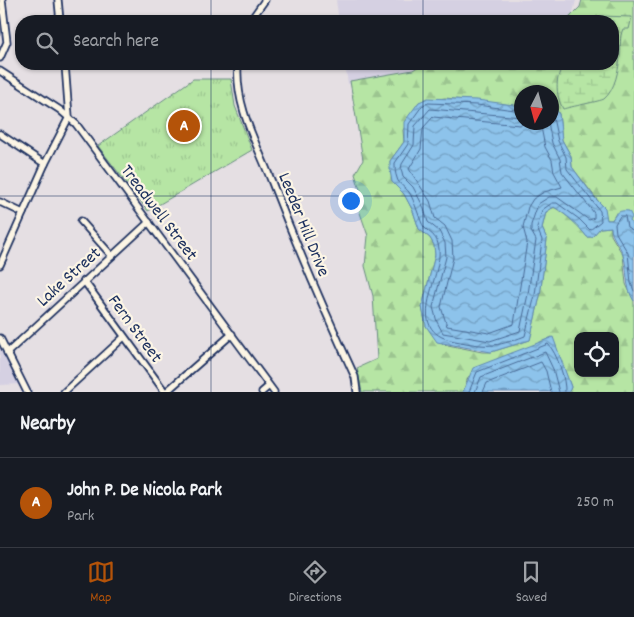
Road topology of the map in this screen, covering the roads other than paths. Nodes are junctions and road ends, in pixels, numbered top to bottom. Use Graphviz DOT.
graph roads {
  1 [pos="2,0"];
  2 [pos="58,0"];
  3 [pos="265,0"];
  4 [pos="59,15"];
  5 [pos="254,15"];
  6 [pos="0,58"];
  7 [pos="65,70"];
  8 [pos="238,70"];
  9 [pos="0,71"];
  10 [pos="69,117"];
  11 [pos="0,134"];
  12 [pos="45,164"];
  13 [pos="0,202"];
  14 [pos="23,213"];
  15 [pos="81,221"];
  16 [pos="149,222"];
  17 [pos="112,256"];
  18 [pos="0,265"];
  19 [pos="84,281"];
  20 [pos="232,334"];
  21 [pos="124,337"];
  22 [pos="0,338"];
  23 [pos="8,353"];
  24 [pos="269,386"];
  25 [pos="27,392"];
  26 [pos="64,392"];
  27 [pos="166,392"];
  28 [pos="262,392"];
  29 [pos="274,392"];
  30 [pos="357,392"];
  1 -- 6 [label="street"];
  2 -- 4 [label="street"];
  3 -- 5 [label="street"];
  7 -- 10 [label="street"];
  8 -- 30 [label="street, Leeder Hill Drive"];
  9 -- 10 [label="street, Treadwell Street"];
  10 -- 12 [label="street"];
  10 -- 16 [label="street, Treadwell Street"];
  11 -- 12 [label="street"];
  12 -- 14 [label="street"];
  13 -- 14 [label="street"];
  14 -- 18 [label="street"];
  15 -- 17 [label="street"];
  16 -- 17 [label="street, Lake Street"];
  16 -- 20 [label="street, Treadwell Street"];
  17 -- 19 [label="street, Lake Street"];
  19 -- 21 [label="street, Fern Street"];
  19 -- 23 [label="street, Lake Street"];
  20 -- 24 [label="street, Treadwell Street"];
  20 -- 27 [label="street"];
  21 -- 26 [label="street"];
  21 -- 27 [label="street, Fern Street"];
  22 -- 23 [label="street"];
  23 -- 25 [label="street"];
  24 -- 28 [label="street"];
  24 -- 29 [label="street, Treadwell Street"];
}
